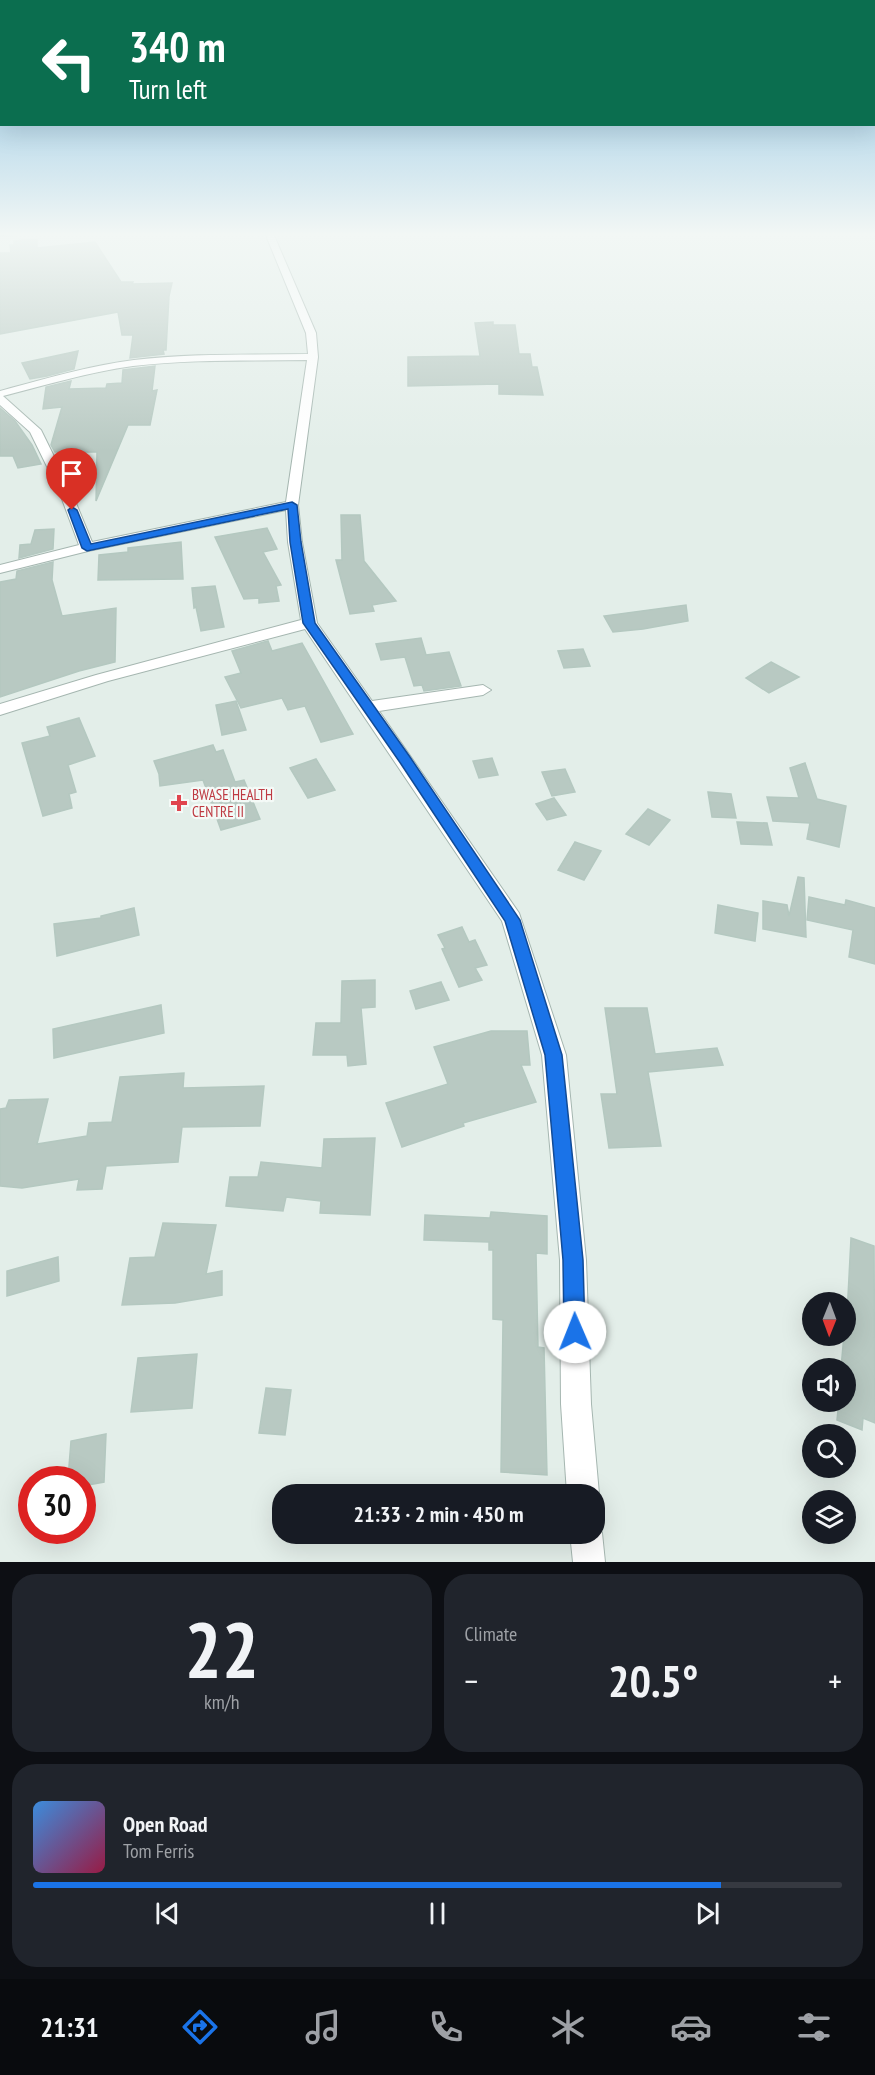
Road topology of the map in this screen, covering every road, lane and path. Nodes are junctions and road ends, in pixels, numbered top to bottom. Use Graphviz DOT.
graph roads {
  1 [pos="300,306"];
  2 [pos="313,357"];
  3 [pos="0,394"];
  4 [pos="0,399"];
  5 [pos="292,505"];
  6 [pos="87,548"];
  7 [pos="0,569"];
  8 [pos="309,623"];
  9 [pos="483,690"];
  10 [pos="368,707"];
  11 [pos="0,710"];
  12 [pos="582,1484"];
  13 [pos="587,1544"];
  14 [pos="589,1562"];
  1 -- 2 [label="street"];
  2 -- 3 [label="street"];
  2 -- 5 [label="street"];
  4 -- 6 [label="street"];
  5 -- 6 [label="street"];
  5 -- 8 [label="street"];
  6 -- 7 [label="street"];
  8 -- 10 [label="street"];
  8 -- 11 [label="street"];
  9 -- 10 [label="street"];
  10 -- 12 [label="street"];
  13 -- 14 [label="street"];
}
